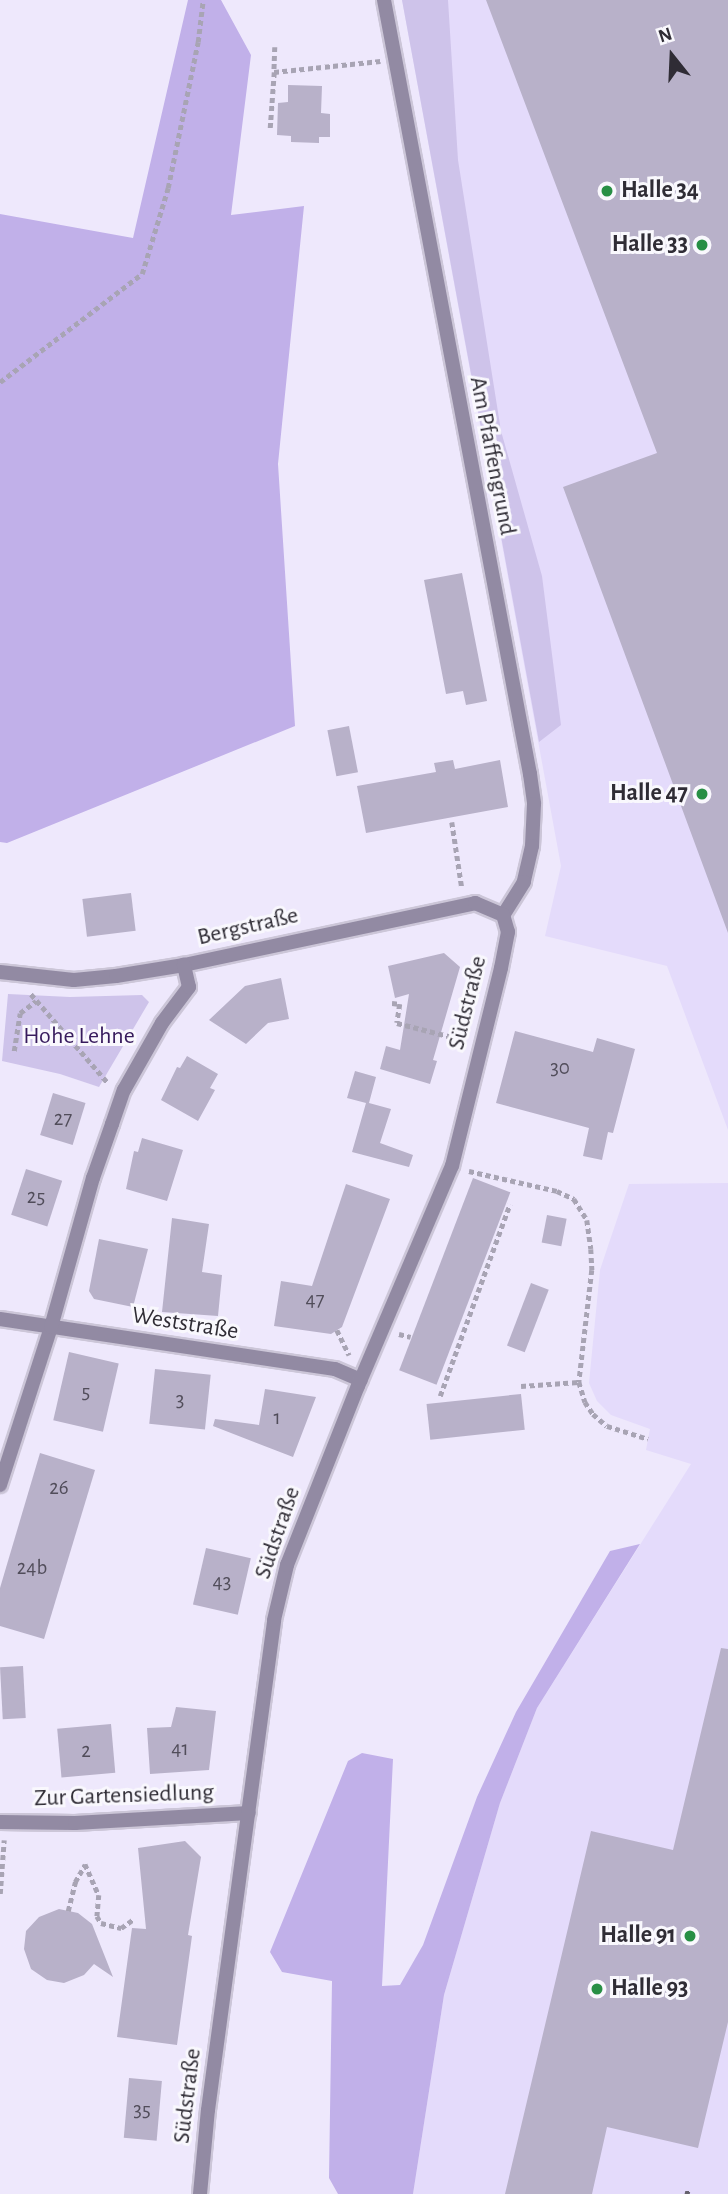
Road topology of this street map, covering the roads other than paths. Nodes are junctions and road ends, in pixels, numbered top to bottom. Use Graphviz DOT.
graph roads {
  1 [pos="384,0"];
  2 [pos="503,915"];
  3 [pos="184,965"];
  4 [pos="0,972"];
  5 [pos="0,1319"];
  6 [pos="51,1327"];
  7 [pos="361,1380"];
  8 [pos="0,1485"];
  9 [pos="249,1813"];
  10 [pos="3,1822"];
  11 [pos="200,2194"];
  1 -- 2 [label="street, Am Pfaffengrund"];
  2 -- 3 [label="street, Bergstraße"];
  2 -- 7 [label="street, Südstraße"];
  3 -- 4 [label="street, Bergstraße"];
  3 -- 6 [label="street"];
  5 -- 6 [label="street, Weststraße"];
  6 -- 7 [label="street, Weststraße"];
  6 -- 8 [label="street"];
  7 -- 9 [label="street, Südstraße"];
  9 -- 10 [label="street, Zur Gartensiedlung"];
  9 -- 11 [label="street, Südstraße"];
}
